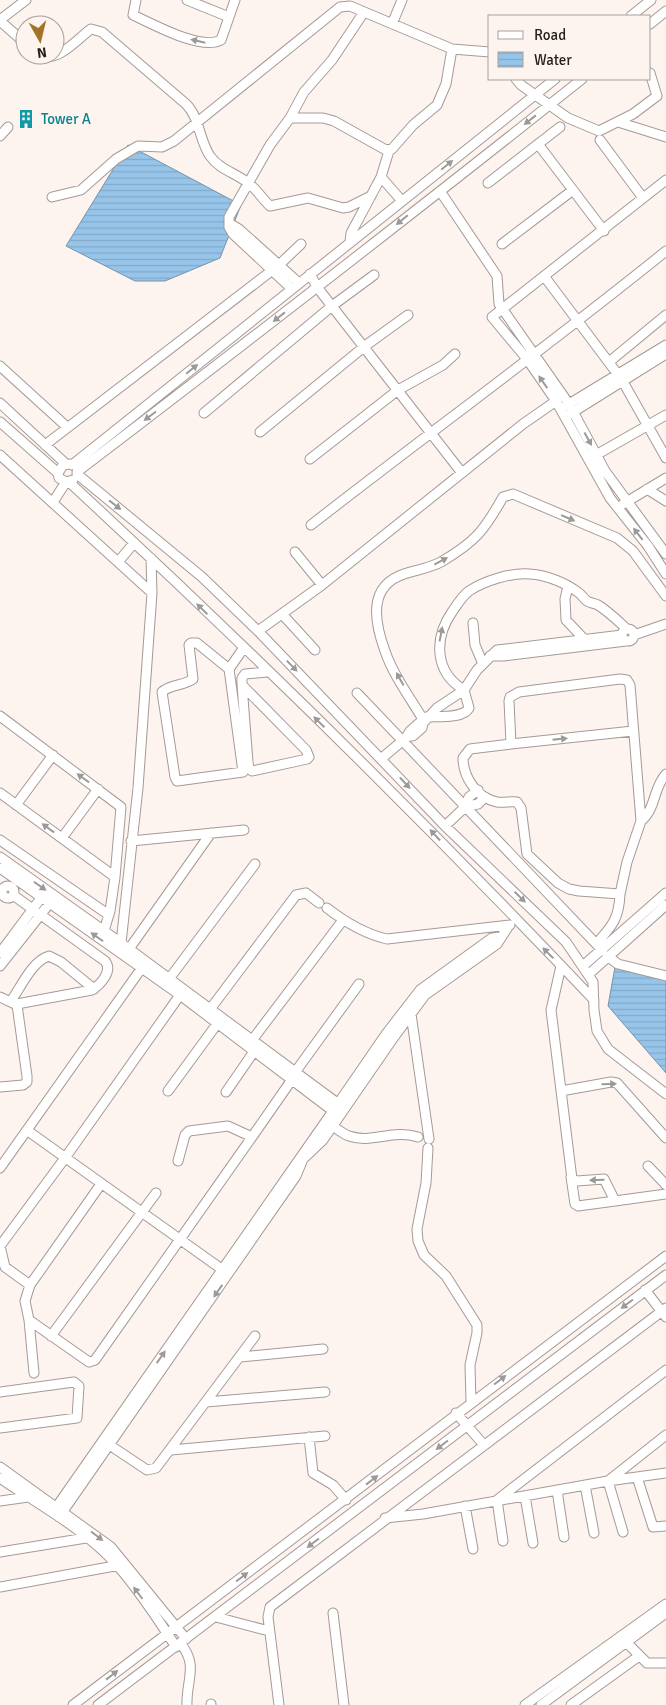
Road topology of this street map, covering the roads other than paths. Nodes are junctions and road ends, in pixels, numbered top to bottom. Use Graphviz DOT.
graph roads {
  1 [pos="26,0"];
  2 [pos="136,0"];
  3 [pos="187,0"];
  4 [pos="235,0"];
  5 [pos="402,0"];
  6 [pos="651,0"];
  7 [pos="666,11"];
  8 [pos="364,12"];
  9 [pos="632,15"];
  10 [pos="229,17"];
  11 [pos="0,20"];
  12 [pos="651,23"];
  13 [pos="392,24"];
  14 [pos="15,34"];
  15 [pos="65,49"];
  16 [pos="452,49"];
  17 [pos="488,52"];
  18 [pos="651,76"];
  19 [pos="517,80"];
  20 [pos="555,80"];
  21 [pos="581,80"];
  22 [pos="535,95"];
  23 [pos="550,104"];
  24 [pos="290,118"];
  25 [pos="196,122"];
  26 [pos="618,122"];
  27 [pos="8,127"];
  28 [pos="560,127"];
  29 [pos="0,136"];
  30 [pos="666,137"];
  31 [pos="600,140"];
  32 [pos="538,144"];
  33 [pos="389,151"];
  34 [pos="381,177"];
  35 [pos="666,180"];
  36 [pos="248,183"];
  37 [pos="488,183"];
  38 [pos="574,190"];
  39 [pos="440,191"];
  40 [pos="371,196"];
  41 [pos="52,197"];
  42 [pos="643,198"];
  43 [pos="402,201"];
  44 [pos="604,231"];
  45 [pos="350,242"];
  46 [pos="301,244"];
  47 [pos="502,244"];
  48 [pos="666,251"];
  49 [pos="276,267"];
  50 [pos="310,274"];
  51 [pos="374,276"];
  52 [pos="544,276"];
  53 [pos="296,286"];
  54 [pos="318,287"];
  55 [pos="332,306"];
  56 [pos="502,308"];
  57 [pos="408,315"];
  58 [pos="666,315"];
  59 [pos="578,322"];
  60 [pos="666,344"];
  61 [pos="365,346"];
  62 [pos="455,354"];
  63 [pos="666,354"];
  64 [pos="530,356"];
  65 [pos="609,362"];
  66 [pos="0,366"];
  67 [pos="619,377"];
  68 [pos="398,390"];
  69 [pos="0,404"];
  70 [pos="565,409"];
  71 [pos="204,413"];
  72 [pos="666,415"];
  73 [pos="0,422"];
  74 [pos="649,425"];
  75 [pos="67,427"];
  76 [pos="260,432"];
  77 [pos="430,432"];
  78 [pos="46,445"];
  79 [pos="0,455"];
  80 [pos="596,456"];
  81 [pos="666,458"];
  82 [pos="310,459"];
  83 [pos="73,469"];
  84 [pos="58,473"];
  85 [pos="462,473"];
  86 [pos="666,478"];
  87 [pos="67,482"];
  88 [pos="647,490"];
  89 [pos="666,501"];
  90 [pos="53,502"];
  91 [pos="626,502"];
  92 [pos="618,508"];
  93 [pos="311,525"];
  94 [pos="134,543"];
  95 [pos="295,552"];
  96 [pos="666,554"];
  97 [pos="151,558"];
  98 [pos="118,562"];
  99 [pos="666,574"];
  100 [pos="322,585"];
  101 [pos="568,586"];
  102 [pos="152,593"];
  103 [pos="666,596"];
  104 [pos="282,614"];
  105 [pos="473,623"];
  106 [pos="666,624"];
  107 [pos="258,631"];
  108 [pos="626,634"];
  109 [pos="584,639"];
  110 [pos="243,649"];
  111 [pos="315,650"];
  112 [pos="490,656"];
  113 [pos="483,664"];
  114 [pos="229,669"];
  115 [pos="267,672"];
  116 [pos="242,685"];
  117 [pos="464,690"];
  118 [pos="357,692"];
  119 [pos="1,721"];
  120 [pos="424,721"];
  121 [pos="633,731"];
  122 [pos="405,738"];
  123 [pos="511,744"];
  124 [pos="53,755"];
  125 [pos="382,758"];
  126 [pos="666,774"];
  127 [pos="98,789"];
  128 [pos="478,790"];
  129 [pos="0,794"];
  130 [pos="485,797"];
  131 [pos="16,805"];
  132 [pos="465,807"];
  133 [pos="641,821"];
  134 [pos="446,826"];
  135 [pos="244,830"];
  136 [pos="211,833"];
  137 [pos="62,838"];
  138 [pos="0,840"];
  139 [pos="131,841"];
  140 [pos="0,858"];
  141 [pos="255,864"];
  142 [pos="0,868"];
  143 [pos="115,878"];
  144 [pos="1,888"];
  145 [pos="666,893"];
  146 [pos="620,894"];
  147 [pos="45,901"];
  148 [pos="666,905"];
  149 [pos="33,908"];
  150 [pos="41,914"];
  151 [pos="74,915"];
  152 [pos="109,915"];
  153 [pos="343,920"];
  154 [pos="516,920"];
  155 [pos="508,927"];
  156 [pos="104,931"];
  157 [pos="500,937"];
  158 [pos="117,946"];
  159 [pos="129,949"];
  160 [pos="602,950"];
  161 [pos="0,952"];
  162 [pos="105,961"];
  163 [pos="0,966"];
  164 [pos="561,966"];
  165 [pos="141,969"];
  166 [pos="586,970"];
  167 [pos="666,976"];
  168 [pos="169,979"];
  169 [pos="359,984"];
  170 [pos="94,989"];
  171 [pos="180,995"];
  172 [pos="0,997"];
  173 [pos="594,1000"];
  174 [pos="14,1003"];
  175 [pos="211,1008"];
  176 [pos="412,1014"];
  177 [pos="217,1024"];
  178 [pos="230,1028"];
  179 [pos="253,1039"];
  180 [pos="255,1050"];
  181 [pos="294,1075"];
  182 [pos="0,1086"];
  183 [pos="168,1091"];
  184 [pos="226,1092"];
  185 [pos="561,1092"];
  186 [pos="666,1094"];
  187 [pos="339,1109"];
  188 [pos="332,1126"];
  189 [pos="28,1131"];
  190 [pos="252,1137"];
  191 [pos="418,1137"];
  192 [pos="666,1138"];
  193 [pos="429,1139"];
  194 [pos="428,1148"];
  195 [pos="65,1158"];
  196 [pos="299,1161"];
  197 [pos="178,1162"];
  198 [pos="648,1166"];
  199 [pos="0,1168"];
  200 [pos="571,1177"];
  201 [pos="101,1184"];
  202 [pos="666,1185"];
  203 [pos="156,1193"];
  204 [pos="666,1194"];
  205 [pos="614,1201"];
  206 [pos="142,1211"];
  207 [pos="179,1239"];
  208 [pos="0,1246"];
  209 [pos="666,1256"];
  210 [pos="226,1272"];
  211 [pos="666,1274"];
  212 [pos="30,1285"];
  213 [pos="644,1290"];
  214 [pos="664,1312"];
  215 [pos="29,1320"];
  216 [pos="51,1336"];
  217 [pos="255,1336"];
  218 [pos="323,1349"];
  219 [pos="240,1358"];
  220 [pos="666,1370"];
  221 [pos="34,1372"];
  222 [pos="0,1392"];
  223 [pos="325,1392"];
  224 [pos="206,1402"];
  225 [pos="471,1402"];
  226 [pos="456,1413"];
  227 [pos="468,1425"];
  228 [pos="0,1428"];
  229 [pos="666,1435"];
  230 [pos="325,1436"];
  231 [pos="309,1437"];
  232 [pos="106,1443"];
  233 [pos="484,1445"];
  234 [pos="171,1450"];
  235 [pos="0,1467"];
  236 [pos="666,1473"];
  237 [pos="637,1477"];
  238 [pos="0,1478"];
  239 [pos="608,1481"];
  240 [pos="585,1485"];
  241 [pos="557,1490"];
  242 [pos="525,1496"];
  243 [pos="28,1497"];
  244 [pos="0,1500"];
  245 [pos="346,1500"];
  246 [pos="497,1500"];
  247 [pos="465,1506"];
  248 [pos="58,1511"];
  249 [pos="386,1518"];
  250 [pos="666,1526"];
  251 [pos="623,1532"];
  252 [pos="594,1533"];
  253 [pos="564,1537"];
  254 [pos="86,1538"];
  255 [pos="503,1541"];
  256 [pos="533,1543"];
  257 [pos="473,1550"];
  258 [pos="0,1552"];
  259 [pos="121,1565"];
  260 [pos="0,1587"];
  261 [pos="666,1604"];
  262 [pos="333,1613"];
  263 [pos="666,1613"];
  264 [pos="216,1617"];
  265 [pos="176,1626"];
  266 [pos="270,1632"];
  267 [pos="167,1633"];
  268 [pos="625,1640"];
  269 [pos="181,1643"];
  270 [pos="639,1656"];
  271 [pos="666,1662"];
  272 [pos="73,1705"];
  273 [pos="98,1705"];
  274 [pos="187,1705"];
  275 [pos="279,1705"];
  276 [pos="344,1705"];
  277 [pos="525,1705"];
  278 [pos="541,1705"];
  279 [pos="571,1705"];
  1 -- 11 [label="street"];
  10 -- 2 [label="street, one-way"];
  3 -- 10 [label="street"];
  4 -- 10 [label="street"];
  5 -- 13 [label="street"];
  6 -- 9 [label="street"];
  7 -- 12 [label="street"];
  8 -- 13 [label="street"];
  8 -- 24 [label="street"];
  8 -- 25 [label="street"];
  11 -- 14 [label="street"];
  13 -- 16 [label="street"];
  15 -- 25 [label="street"];
  16 -- 17 [label="street"];
  16 -- 33 [label="street"];
  18 -- 26 [label="street"];
  19 -- 22 [label="street"];
  20 -- 22 [label="street"];
  21 -- 23 [label="street"];
  22 -- 23 [label="street"];
  43 -- 22 [label="street, one-way"];
  23 -- 26 [label="street"];
  23 -- 39 [label="street, one-way"];
  24 -- 33 [label="street"];
  24 -- 36 [label="street"];
  25 -- 36 [label="street"];
  25 -- 41 [label="street"];
  26 -- 30 [label="street"];
  27 -- 29 [label="street"];
  28 -- 32 [label="street"];
  31 -- 42 [label="street"];
  32 -- 37 [label="street"];
  32 -- 38 [label="street"];
  33 -- 34 [label="street"];
  34 -- 40 [label="street"];
  34 -- 43 [label="street"];
  35 -- 42 [label="street"];
  36 -- 40 [label="street"];
  36 -- 49 [label="street"];
  38 -- 44 [label="street"];
  38 -- 47 [label="street"];
  39 -- 54 [label="street, one-way"];
  39 -- 56 [label="street"];
  40 -- 45 [label="street"];
  42 -- 44 [label="street"];
  43 -- 45 [label="street"];
  44 -- 52 [label="street"];
  45 -- 50 [label="street"];
  46 -- 49 [label="street"];
  48 -- 59 [label="street"];
  49 -- 53 [label="street"];
  49 -- 75 [label="street"];
  50 -- 53 [label="street"];
  50 -- 54 [label="street"];
  51 -- 55 [label="street"];
  52 -- 56 [label="street"];
  52 -- 59 [label="street"];
  83 -- 53 [label="street, one-way"];
  54 -- 55 [label="street"];
  54 -- 83 [label="street, one-way"];
  55 -- 61 [label="street"];
  55 -- 71 [label="street"];
  56 -- 64 [label="street"];
  56 -- 64 [label="street"];
  57 -- 61 [label="street"];
  58 -- 65 [label="street"];
  59 -- 64 [label="street"];
  59 -- 65 [label="street"];
  60 -- 67 [label="street"];
  61 -- 68 [label="street"];
  61 -- 76 [label="street"];
  62 -- 68 [label="street"];
  63 -- 67 [label="street"];
  70 -- 64 [label="street, one-way"];
  64 -- 70 [label="street"];
  64 -- 77 [label="street"];
  65 -- 67 [label="street"];
  66 -- 75 [label="street"];
  67 -- 70 [label="street"];
  67 -- 74 [label="street"];
  68 -- 77 [label="street"];
  68 -- 82 [label="street"];
  69 -- 78 [label="street"];
  70 -- 80 [label="street, one-way"];
  70 -- 85 [label="street"];
  70 -- 92 [label="street"];
  72 -- 74 [label="street"];
  73 -- 84 [label="street"];
  74 -- 80 [label="street"];
  74 -- 81 [label="street"];
  75 -- 78 [label="street"];
  77 -- 85 [label="street"];
  77 -- 93 [label="street"];
  78 -- 83 [label="street"];
  79 -- 90 [label="street"];
  80 -- 91 [label="street"];
  83 -- 84 [label="street"];
  83 -- 87 [label="street"];
  83 -- 107 [label="street, one-way"];
  84 -- 87 [label="street"];
  85 -- 100 [label="street"];
  86 -- 88 [label="street"];
  87 -- 90 [label="street"];
  87 -- 94 [label="street"];
  88 -- 89 [label="street"];
  88 -- 91 [label="street"];
  90 -- 98 [label="street"];
  91 -- 92 [label="street"];
  91 -- 96 [label="street"];
  99 -- 92 [label="street, one-way"];
  94 -- 97 [label="street"];
  94 -- 98 [label="street"];
  95 -- 100 [label="street"];
  97 -- 102 [label="street"];
  110 -- 97 [label="street, one-way"];
  98 -- 102 [label="street"];
  100 -- 104 [label="street"];
  101 -- 108 [label="street"];
  101 -- 109 [label="street"];
  117 -- 101 [label="street, one-way"];
  102 -- 139 [label="street"];
  120 -- 103 [label="street, one-way"];
  104 -- 107 [label="street"];
  104 -- 111 [label="street"];
  105 -- 113 [label="street"];
  106 -- 108 [label="street"];
  107 -- 125 [label="street, one-way"];
  108 -- 109 [label="street"];
  108 -- 112 [label="street"];
  109 -- 112 [label="street"];
  110 -- 114 [label="street"];
  110 -- 115 [label="street"];
  112 -- 113 [label="street"];
  113 -- 117 [label="street"];
  114 -- 114 [label="street"];
  115 -- 116 [label="street"];
  154 -- 115 [label="street, one-way"];
  116 -- 116 [label="street"];
  117 -- 120 [label="street"];
  117 -- 120 [label="street"];
  118 -- 122 [label="street"];
  119 -- 124 [label="street"];
  120 -- 122 [label="street"];
  123 -- 121 [label="street, one-way"];
  121 -- 123 [label="street"];
  121 -- 133 [label="street"];
  122 -- 125 [label="street"];
  122 -- 132 [label="street"];
  123 -- 128 [label="street"];
  127 -- 124 [label="street, one-way"];
  124 -- 131 [label="street"];
  125 -- 134 [label="street, one-way"];
  126 -- 133 [label="street"];
  127 -- 137 [label="street"];
  127 -- 143 [label="street"];
  128 -- 130 [label="street"];
  128 -- 132 [label="street"];
  129 -- 131 [label="street"];
  130 -- 132 [label="street"];
  130 -- 146 [label="street"];
  137 -- 131 [label="street, one-way"];
  132 -- 134 [label="street"];
  132 -- 160 [label="street"];
  133 -- 146 [label="street"];
  134 -- 166 [label="street, one-way"];
  135 -- 136 [label="street"];
  136 -- 139 [label="street"];
  136 -- 159 [label="street"];
  137 -- 143 [label="street"];
  138 -- 152 [label="street"];
  139 -- 158 [label="street"];
  140 -- 151 [label="street, one-way"];
  141 -- 168 [label="street"];
  142 -- 147 [label="street"];
  143 -- 152 [label="street"];
  144 -- 149 [label="street"];
  145 -- 160 [label="street"];
  146 -- 160 [label="street"];
  147 -- 149 [label="street"];
  147 -- 150 [label="street"];
  147 -- 151 [label="street"];
  148 -- 160 [label="street"];
  149 -- 150 [label="street"];
  149 -- 161 [label="street"];
  150 -- 162 [label="street"];
  150 -- 163 [label="street"];
  151 -- 156 [label="street"];
  158 -- 151 [label="street, one-way"];
  152 -- 156 [label="street"];
  153 -- 155 [label="street"];
  153 -- 175 [label="street"];
  153 -- 179 [label="street"];
  154 -- 155 [label="street"];
  164 -- 154 [label="street, one-way"];
  155 -- 157 [label="street"];
  156 -- 158 [label="street"];
  157 -- 176 [label="street"];
  157 -- 187 [label="street"];
  158 -- 159 [label="street"];
  158 -- 162 [label="street"];
  158 -- 165 [label="street"];
  159 -- 168 [label="street"];
  160 -- 166 [label="street"];
  160 -- 167 [label="street"];
  162 -- 170 [label="street"];
  164 -- 173 [label="street"];
  164 -- 185 [label="street"];
  165 -- 171 [label="street"];
  165 -- 189 [label="street"];
  166 -- 173 [label="street"];
  168 -- 175 [label="street"];
  169 -- 181 [label="street"];
  170 -- 174 [label="street"];
  170 -- 174 [label="street"];
  171 -- 177 [label="street"];
  171 -- 195 [label="street"];
  172 -- 174 [label="street"];
  173 -- 186 [label="street"];
  174 -- 182 [label="street"];
  175 -- 178 [label="street"];
  176 -- 187 [label="street"];
  176 -- 193 [label="street"];
  177 -- 178 [label="street"];
  177 -- 183 [label="street"];
  178 -- 179 [label="street"];
  178 -- 180 [label="street"];
  179 -- 181 [label="street"];
  180 -- 181 [label="street"];
  180 -- 184 [label="street"];
  181 -- 187 [label="street"];
  181 -- 190 [label="street"];
  185 -- 192 [label="street, one-way"];
  185 -- 200 [label="street"];
  187 -- 188 [label="street"];
  187 -- 196 [label="street"];
  188 -- 191 [label="street"];
  188 -- 196 [label="street"];
  189 -- 195 [label="street"];
  189 -- 199 [label="street"];
  190 -- 197 [label="street"];
  190 -- 207 [label="street"];
  194 -- 225 [label="street"];
  195 -- 201 [label="street"];
  195 -- 208 [label="street"];
  196 -- 210 [label="street"];
  198 -- 202 [label="street"];
  205 -- 200 [label="street, one-way"];
  200 -- 205 [label="street"];
  201 -- 206 [label="street"];
  201 -- 212 [label="street"];
  203 -- 206 [label="street"];
  204 -- 205 [label="street"];
  206 -- 207 [label="street"];
  206 -- 216 [label="street"];
  207 -- 210 [label="street"];
  207 -- 216 [label="street"];
  208 -- 212 [label="street"];
  225 -- 209 [label="street, one-way"];
  210 -- 232 [label="street"];
  211 -- 213 [label="street"];
  212 -- 215 [label="street"];
  213 -- 214 [label="street"];
  213 -- 227 [label="street, one-way"];
  214 -- 233 [label="street"];
  215 -- 216 [label="street"];
  215 -- 221 [label="street"];
  217 -- 219 [label="street"];
  218 -- 219 [label="street"];
  219 -- 224 [label="street"];
  220 -- 246 [label="street"];
  222 -- 228 [label="street"];
  223 -- 224 [label="street"];
  224 -- 234 [label="street"];
  225 -- 226 [label="street"];
  226 -- 227 [label="street"];
  245 -- 226 [label="street, one-way"];
  227 -- 233 [label="street"];
  227 -- 264 [label="street, one-way"];
  229 -- 239 [label="street"];
  230 -- 231 [label="street"];
  231 -- 234 [label="street"];
  231 -- 245 [label="street"];
  232 -- 234 [label="street"];
  232 -- 248 [label="street"];
  233 -- 249 [label="street"];
  235 -- 248 [label="street"];
  236 -- 237 [label="street"];
  237 -- 239 [label="street"];
  237 -- 250 [label="street"];
  238 -- 243 [label="street"];
  239 -- 240 [label="street"];
  239 -- 251 [label="street"];
  240 -- 241 [label="street"];
  240 -- 252 [label="street"];
  241 -- 242 [label="street"];
  241 -- 253 [label="street"];
  242 -- 246 [label="street"];
  242 -- 256 [label="street"];
  243 -- 244 [label="street"];
  243 -- 248 [label="street"];
  265 -- 245 [label="street, one-way"];
  246 -- 247 [label="street"];
  246 -- 255 [label="street"];
  247 -- 249 [label="street"];
  247 -- 257 [label="street"];
  248 -- 254 [label="street"];
  248 -- 259 [label="street, one-way"];
  249 -- 266 [label="street"];
  254 -- 258 [label="street"];
  254 -- 259 [label="street"];
  259 -- 260 [label="street"];
  259 -- 265 [label="street"];
  267 -- 259 [label="street, one-way"];
  261 -- 268 [label="street"];
  262 -- 276 [label="street"];
  263 -- 268 [label="street"];
  264 -- 266 [label="street"];
  264 -- 269 [label="street"];
  265 -- 267 [label="street"];
  265 -- 269 [label="street"];
  266 -- 275 [label="street"];
  267 -- 269 [label="street"];
  272 -- 267 [label="street, one-way"];
  268 -- 270 [label="street"];
  268 -- 277 [label="street"];
  268 -- 278 [label="street"];
  269 -- 273 [label="street"];
  269 -- 274 [label="street"];
  270 -- 271 [label="street"];
  270 -- 279 [label="street"];
}
